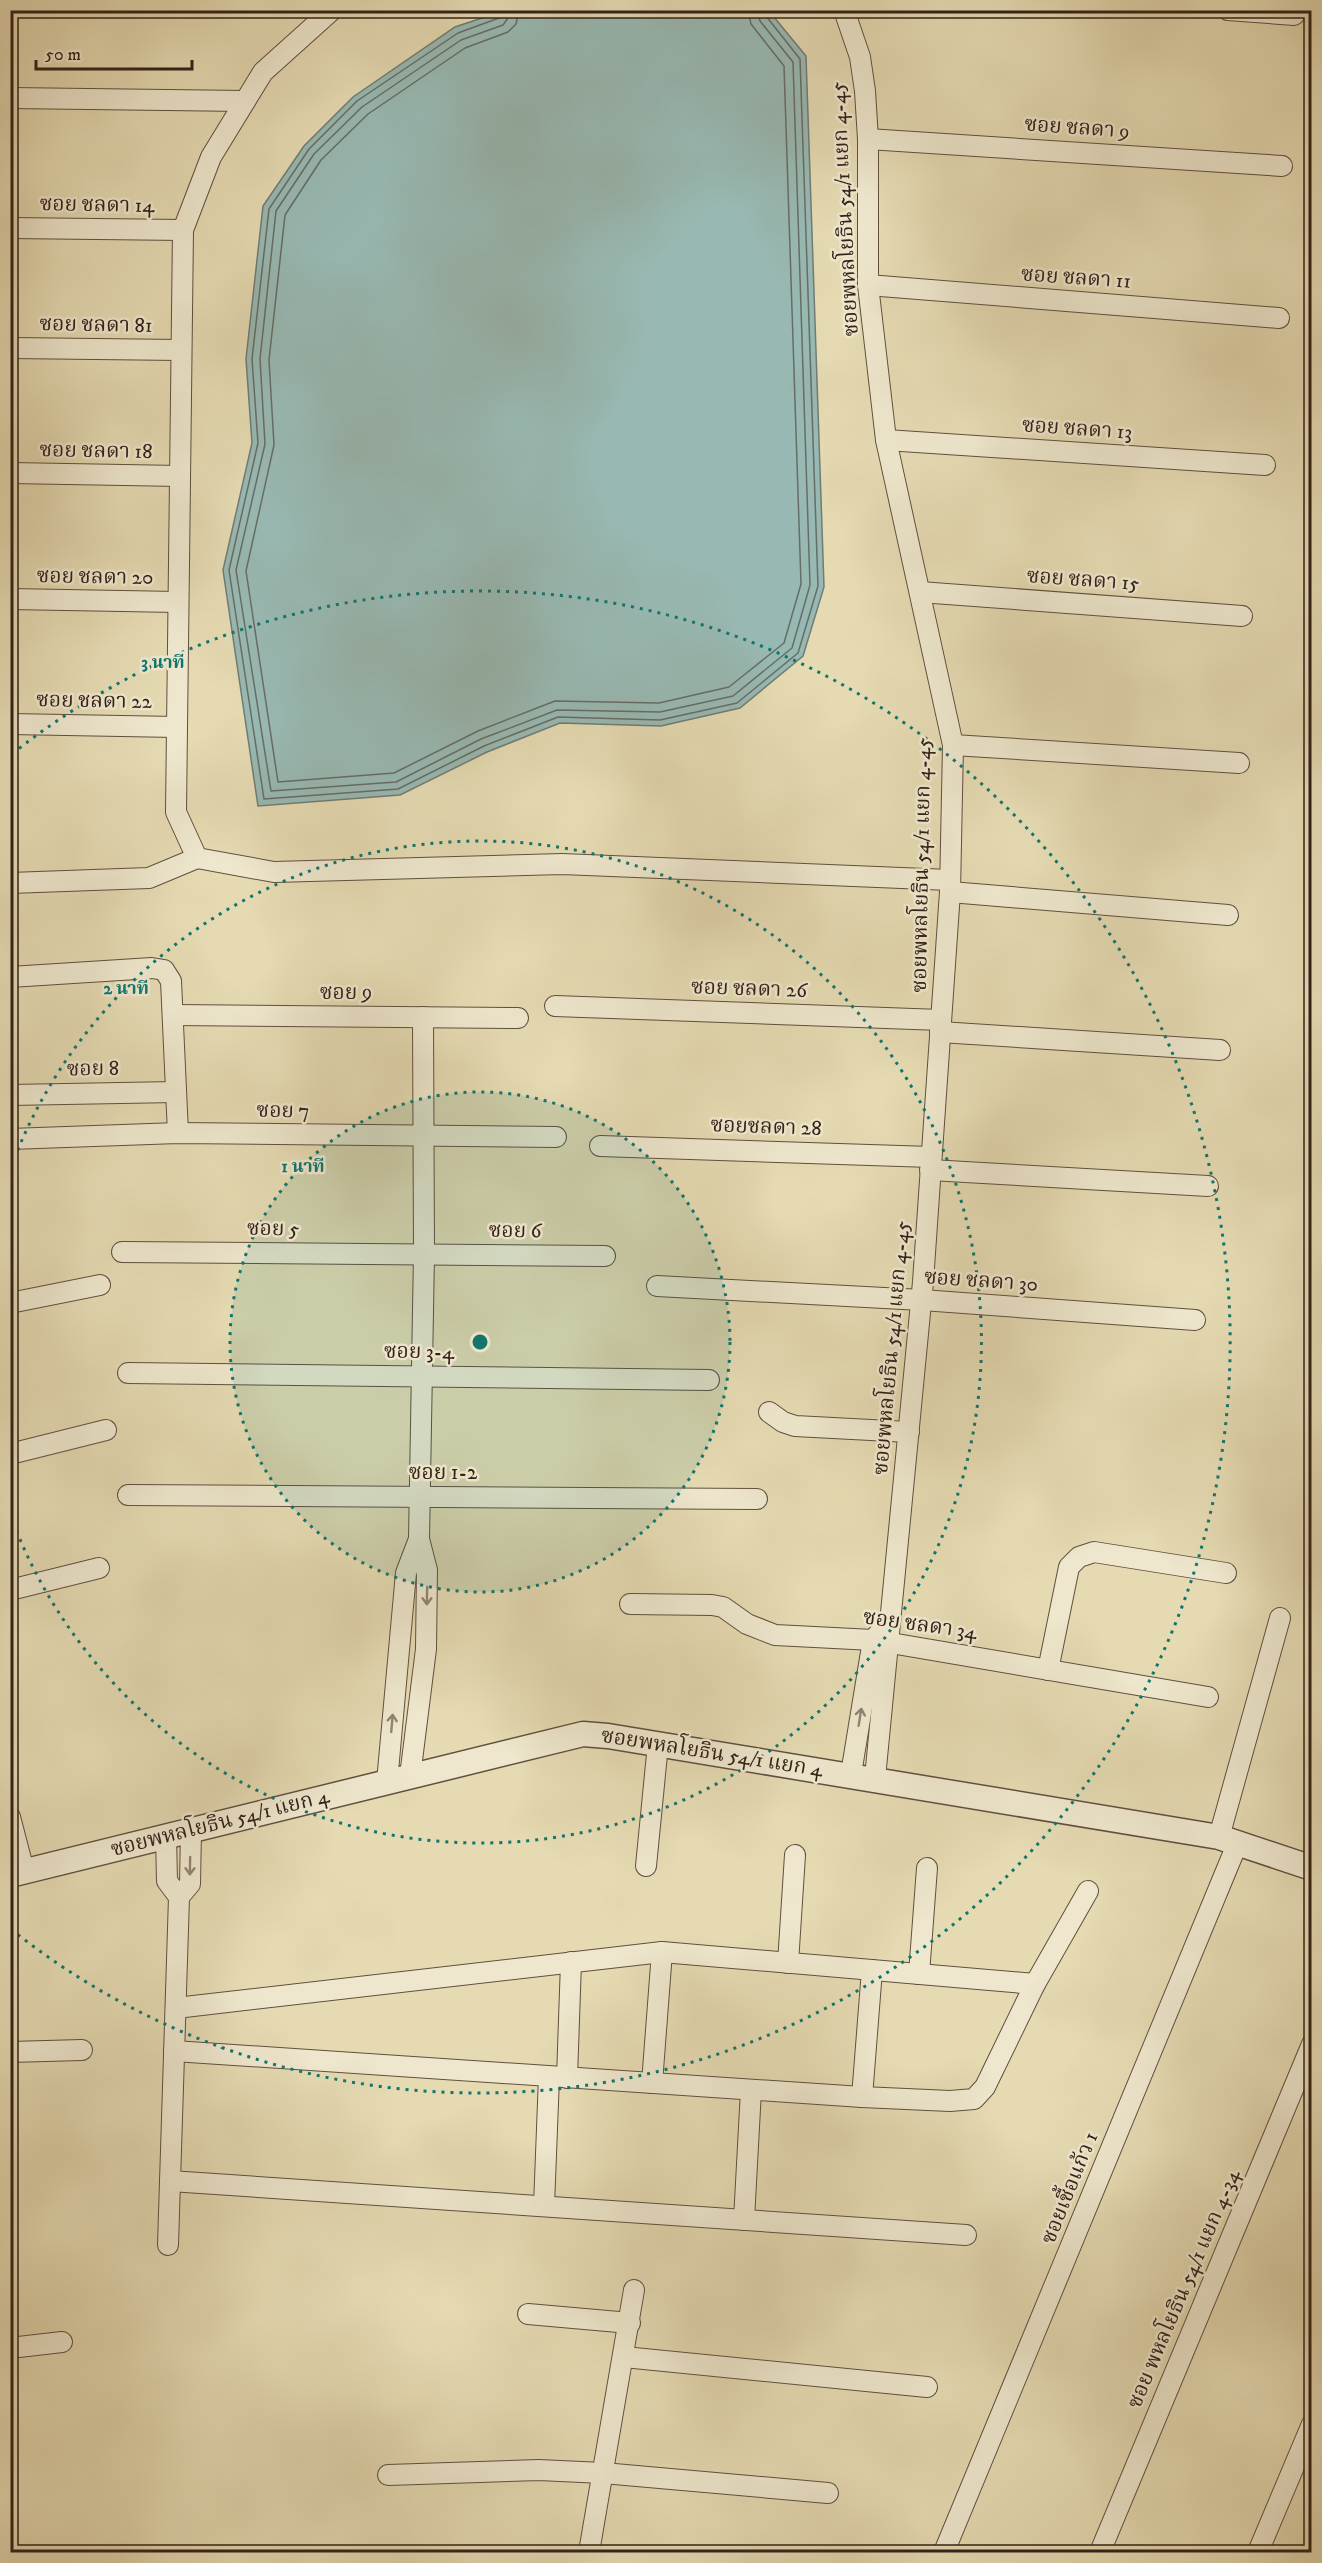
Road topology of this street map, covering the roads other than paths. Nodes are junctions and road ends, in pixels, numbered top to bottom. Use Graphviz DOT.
graph roads {
  1 [pos="332,10"];
  2 [pos="844,10"];
  3 [pos="1228,10"];
  4 [pos="1294,15"];
  5 [pos="10,98"];
  6 [pos="245,101"];
  7 [pos="868,139"];
  8 [pos="1282,166"];
  9 [pos="10,228"];
  10 [pos="183,230"];
  11 [pos="868,285"];
  12 [pos="1279,318"];
  13 [pos="10,348"];
  14 [pos="181,350"];
  15 [pos="886,440"];
  16 [pos="1265,465"];
  17 [pos="10,473"];
  18 [pos="180,476"];
  19 [pos="920,592"];
  20 [pos="10,599"];
  21 [pos="178,602"];
  22 [pos="1242,616"];
  23 [pos="10,724"];
  24 [pos="177,727"];
  25 [pos="953,745"];
  26 [pos="1239,763"];
  27 [pos="197,858"];
  28 [pos="10,883"];
  29 [pos="950,886"];
  30 [pos="1228,915"];
  31 [pos="10,977"];
  32 [pos="555,1006"];
  33 [pos="173,1015"];
  34 [pos="423,1017"];
  35 [pos="518,1018"];
  36 [pos="941,1026"];
  37 [pos="1220,1050"];
  38 [pos="176,1092"];
  39 [pos="10,1095"];
  40 [pos="178,1133"];
  41 [pos="424,1136"];
  42 [pos="556,1137"];
  43 [pos="10,1139"];
  44 [pos="600,1146"];
  45 [pos="930,1163"];
  46 [pos="1208,1186"];
  47 [pos="122,1252"];
  48 [pos="424,1254"];
  49 [pos="605,1256"];
  50 [pos="100,1285"];
  51 [pos="657,1286"];
  52 [pos="922,1300"];
  53 [pos="10,1303"];
  54 [pos="1195,1320"];
  55 [pos="128,1373"];
  56 [pos="421,1376"];
  57 [pos="709,1380"];
  58 [pos="769,1412"];
  59 [pos="106,1430"];
  60 [pos="909,1432"];
  61 [pos="10,1454"];
  62 [pos="128,1495"];
  63 [pos="419,1497"];
  64 [pos="757,1500"];
  65 [pos="418,1539"];
  66 [pos="99,1568"];
  67 [pos="1226,1573"];
  68 [pos="10,1590"];
  69 [pos="630,1604"];
  70 [pos="1280,1618"];
  71 [pos="881,1642"];
  72 [pos="1048,1670"];
  73 [pos="1208,1697"];
  74 [pos="658,1744"];
  75 [pos="863,1776"];
  76 [pos="399,1779"];
  77 [pos="10,1817"];
  78 [pos="190,1830"];
  79 [pos="166,1836"];
  80 [pos="1228,1840"];
  81 [pos="795,1855"];
  82 [pos="646,1866"];
  83 [pos="927,1868"];
  84 [pos="1311,1868"];
  85 [pos="17,1873"];
  86 [pos="1088,1891"];
  87 [pos="179,1897"];
  88 [pos="662,1952"];
  89 [pos="572,1962"];
  90 [pos="788,1963"];
  91 [pos="872,1970"];
  92 [pos="919,1974"];
  93 [pos="1035,1984"];
  94 [pos="176,2008"];
  95 [pos="1311,2044"];
  96 [pos="82,2050"];
  97 [pos="174,2051"];
  98 [pos="10,2052"];
  99 [pos="558,2077"];
  100 [pos="652,2083"];
  101 [pos="751,2090"];
  102 [pos="862,2097"];
  103 [pos="170,2181"];
  104 [pos="544,2206"];
  105 [pos="744,2220"];
  106 [pos="966,2235"];
  107 [pos="168,2245"];
  108 [pos="634,2290"];
  109 [pos="528,2314"];
  110 [pos="630,2323"];
  111 [pos="62,2342"];
  112 [pos="10,2348"];
  113 [pos="624,2356"];
  114 [pos="927,2387"];
  115 [pos="1311,2424"];
  116 [pos="603,2473"];
  117 [pos="388,2475"];
  118 [pos="828,2493"];
  119 [pos="589,2553"];
  120 [pos="944,2553"];
  121 [pos="1100,2553"];
  122 [pos="1258,2553"];
  1 -- 6 [label="street"];
  2 -- 7 [label="street, ซอยพหลโยธิน 54/1 แยก 4-45"];
  3 -- 4 [label="street"];
  5 -- 6 [label="street"];
  6 -- 10 [label="street"];
  7 -- 8 [label="street, ซอย ชลดา 9"];
  7 -- 11 [label="street, ซอยพหลโยธิน 54/1 แยก 4-45"];
  9 -- 10 [label="street, ซอย ชลดา 14"];
  10 -- 14 [label="street"];
  11 -- 12 [label="street, ซอย ชลดา 11"];
  11 -- 15 [label="street, ซอยพหลโยธิน 54/1 แยก 4-45"];
  13 -- 14 [label="street, ซอย ชลดา 81"];
  14 -- 18 [label="street"];
  15 -- 16 [label="street, ซอย ชลดา 13"];
  15 -- 19 [label="street, ซอยพหลโยธิน 54/1 แยก 4-45"];
  17 -- 18 [label="street, ซอย ชลดา 18"];
  18 -- 21 [label="street"];
  19 -- 22 [label="street, ซอย ชลดา 15"];
  19 -- 25 [label="street, ซอยพหลโยธิน 54/1 แยก 4-45"];
  20 -- 21 [label="street, ซอย ชลดา 20"];
  21 -- 24 [label="street"];
  23 -- 24 [label="street, ซอย ชลดา 22"];
  24 -- 27 [label="street"];
  25 -- 26 [label="street"];
  25 -- 29 [label="street, ซอยพหลโยธิน 54/1 แยก 4-45"];
  27 -- 28 [label="street"];
  27 -- 29 [label="street"];
  29 -- 30 [label="street"];
  29 -- 36 [label="street, ซอยพหลโยธิน 54/1 แยก 4-45"];
  31 -- 33 [label="street"];
  32 -- 36 [label="street, ซอย ชลดา 26"];
  33 -- 34 [label="street, ซอย 9"];
  33 -- 38 [label="street"];
  34 -- 35 [label="street, ซอย 9"];
  34 -- 41 [label="street"];
  36 -- 37 [label="street, ซอย ชลดา 26"];
  36 -- 45 [label="street, ซอยพหลโยธิน 54/1 แยก 4-45"];
  38 -- 39 [label="street, ซอย 8"];
  38 -- 40 [label="street"];
  40 -- 41 [label="street, ซอย 7"];
  40 -- 43 [label="street, ซอย 7"];
  41 -- 42 [label="street, ซอย 7"];
  41 -- 48 [label="street"];
  44 -- 45 [label="street, ซอยชลดา 28"];
  45 -- 46 [label="street, ซอยชลดา 28"];
  45 -- 52 [label="street, ซอยพหลโยธิน 54/1 แยก 4-45"];
  47 -- 48 [label="street, ซอย 5"];
  48 -- 49 [label="street, ซอย 6"];
  48 -- 56 [label="street"];
  50 -- 53 [label="street"];
  51 -- 52 [label="street, ซอย ชลดา 30"];
  52 -- 54 [label="street, ซอย ชลดา 30"];
  52 -- 60 [label="street, ซอยพหลโยธิน 54/1 แยก 4-45"];
  55 -- 56 [label="street, ซอย 3-4"];
  56 -- 57 [label="street, ซอย 3-4"];
  56 -- 63 [label="street"];
  58 -- 60 [label="street"];
  59 -- 61 [label="street"];
  60 -- 71 [label="street, ซอยพหลโยธิน 54/1 แยก 4-45"];
  62 -- 63 [label="street, ซอย 1-2"];
  63 -- 64 [label="street, ซอย 1-2"];
  63 -- 65 [label="street"];
  76 -- 65 [label="street, one-way"];
  65 -- 76 [label="street, one-way"];
  66 -- 68 [label="street"];
  67 -- 72 [label="street"];
  69 -- 71 [label="street, ซอย ชลดา 34"];
  70 -- 80 [label="street, ซอยเชื้อแก้ว 1"];
  71 -- 72 [label="street, ซอย ชลดา 34"];
  71 -- 75 [label="street"];
  72 -- 73 [label="street, ซอย ชลดา 34"];
  74 -- 75 [label="street, ซอยพหลโยธิน 54/1 แยก 4"];
  74 -- 76 [label="street, ซอยพหลโยธิน 54/1 แยก 4"];
  74 -- 82 [label="street"];
  75 -- 80 [label="street, ซอยพหลโยธิน 54/1 แยก 4"];
  76 -- 78 [label="street, ซอยพหลโยธิน 54/1 แยก 4"];
  77 -- 85 [label="street"];
  78 -- 79 [label="street, ซอยพหลโยธิน 54/1 แยก 4"];
  78 -- 87 [label="street, one-way"];
  79 -- 85 [label="street, ซอยพหลโยธิน 54/1 แยก 4"];
  79 -- 87 [label="street"];
  80 -- 84 [label="street, ซอยพหลโยธิน 54/1 แยก 4"];
  80 -- 120 [label="street, ซอยเชื้อแก้ว 1"];
  81 -- 90 [label="street"];
  83 -- 92 [label="street"];
  86 -- 93 [label="street"];
  87 -- 94 [label="street"];
  88 -- 89 [label="street"];
  88 -- 90 [label="street"];
  88 -- 100 [label="street"];
  89 -- 94 [label="street"];
  89 -- 99 [label="street"];
  90 -- 91 [label="street"];
  91 -- 92 [label="street"];
  91 -- 102 [label="street"];
  92 -- 93 [label="street"];
  93 -- 102 [label="street"];
  94 -- 97 [label="street"];
  95 -- 121 [label="street, ซอย พหลโยธิน 54/1 แยก 4-34"];
  96 -- 98 [label="street"];
  97 -- 99 [label="street"];
  97 -- 103 [label="street"];
  99 -- 100 [label="street"];
  99 -- 104 [label="street"];
  100 -- 101 [label="street"];
  101 -- 102 [label="street"];
  101 -- 105 [label="street"];
  103 -- 104 [label="street"];
  103 -- 107 [label="street"];
  104 -- 105 [label="street"];
  105 -- 106 [label="street"];
  108 -- 110 [label="street"];
  109 -- 110 [label="street"];
  110 -- 113 [label="street"];
  111 -- 112 [label="street"];
  113 -- 114 [label="street"];
  113 -- 116 [label="street"];
  115 -- 122 [label="street"];
  116 -- 117 [label="street"];
  116 -- 118 [label="street"];
  116 -- 119 [label="street"];
}
